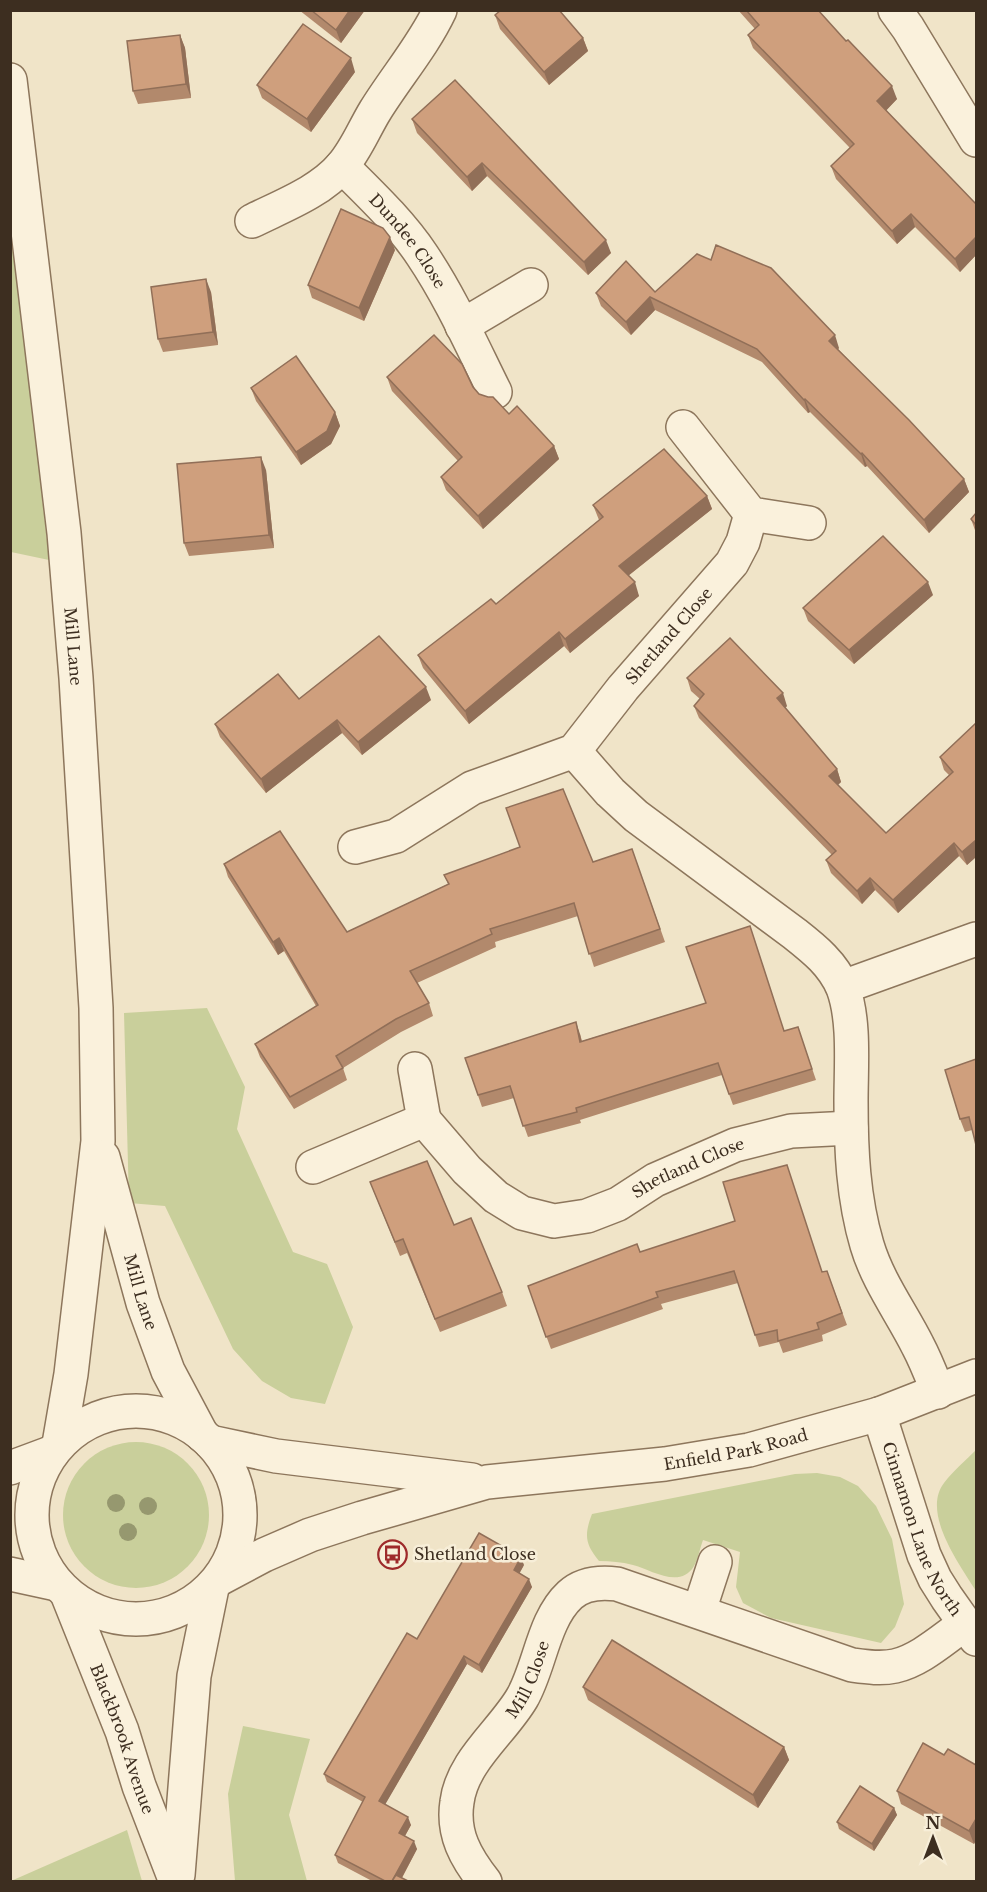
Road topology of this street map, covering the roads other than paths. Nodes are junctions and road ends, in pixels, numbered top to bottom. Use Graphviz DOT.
graph roads {
  1 [pos="441,10"];
  2 [pos="895,10"];
  3 [pos="10,80"];
  4 [pos="976,140"];
  5 [pos="15,151"];
  6 [pos="342,166"];
  7 [pos="252,221"];
  8 [pos="531,285"];
  9 [pos="462,326"];
  10 [pos="495,392"];
  11 [pos="683,428"];
  12 [pos="751,514"];
  13 [pos="809,523"];
  14 [pos="574,751"];
  15 [pos="355,847"];
  16 [pos="976,939"];
  17 [pos="843,987"];
  18 [pos="415,1070"];
  19 [pos="424,1120"];
  20 [pos="850,1128"];
  21 [pos="99,1141"];
  22 [pos="313,1167"];
  23 [pos="976,1376"];
  24 [pos="938,1392"];
  25 [pos="879,1414"];
  26 [pos="206,1438"];
  27 [pos="56,1448"];
  28 [pos="10,1468"];
  29 [pos="487,1482"];
  30 [pos="715,1562"];
  31 [pos="10,1574"];
  32 [pos="215,1584"];
  33 [pos="62,1590"];
  34 [pos="699,1611"];
  35 [pos="971,1631"];
  36 [pos="177,1881"];
  37 [pos="485,1881"];
  1 -- 6 [label="street"];
  2 -- 4 [label="street"];
  3 -- 5 [label="street, Mill Lane"];
  5 -- 21 [label="street, Mill Lane"];
  6 -- 7 [label="street"];
  6 -- 9 [label="street, Dundee Close"];
  8 -- 9 [label="street"];
  9 -- 10 [label="street, Dundee Close"];
  11 -- 12 [label="street"];
  12 -- 13 [label="street"];
  12 -- 14 [label="street, Shetland Close"];
  14 -- 15 [label="street"];
  14 -- 17 [label="street"];
  16 -- 17 [label="street"];
  17 -- 20 [label="street"];
  18 -- 19 [label="street, Shetland Close"];
  19 -- 20 [label="street, Shetland Close"];
  19 -- 22 [label="street"];
  20 -- 24 [label="street"];
  21 -- 26 [label="street, Mill Lane"];
  21 -- 27 [label="street, Mill Lane"];
  23 -- 24 [label="street, Enfield Park Road"];
  24 -- 25 [label="street, Enfield Park Road"];
  25 -- 29 [label="street, Enfield Park Road"];
  25 -- 35 [label="street, Cinnamon Lane North"];
  26 -- 27 [label="street"];
  26 -- 29 [label="street, Enfield Park Road"];
  26 -- 32 [label="street"];
  27 -- 28 [label="street"];
  27 -- 33 [label="street"];
  29 -- 32 [label="street, Enfield Park Road"];
  30 -- 34 [label="street"];
  31 -- 33 [label="street"];
  32 -- 33 [label="street"];
  32 -- 36 [label="street, Blackbrook Avenue"];
  33 -- 36 [label="street, Blackbrook Avenue"];
  34 -- 35 [label="street, Mill Close"];
  34 -- 37 [label="street, Mill Close"];
}
